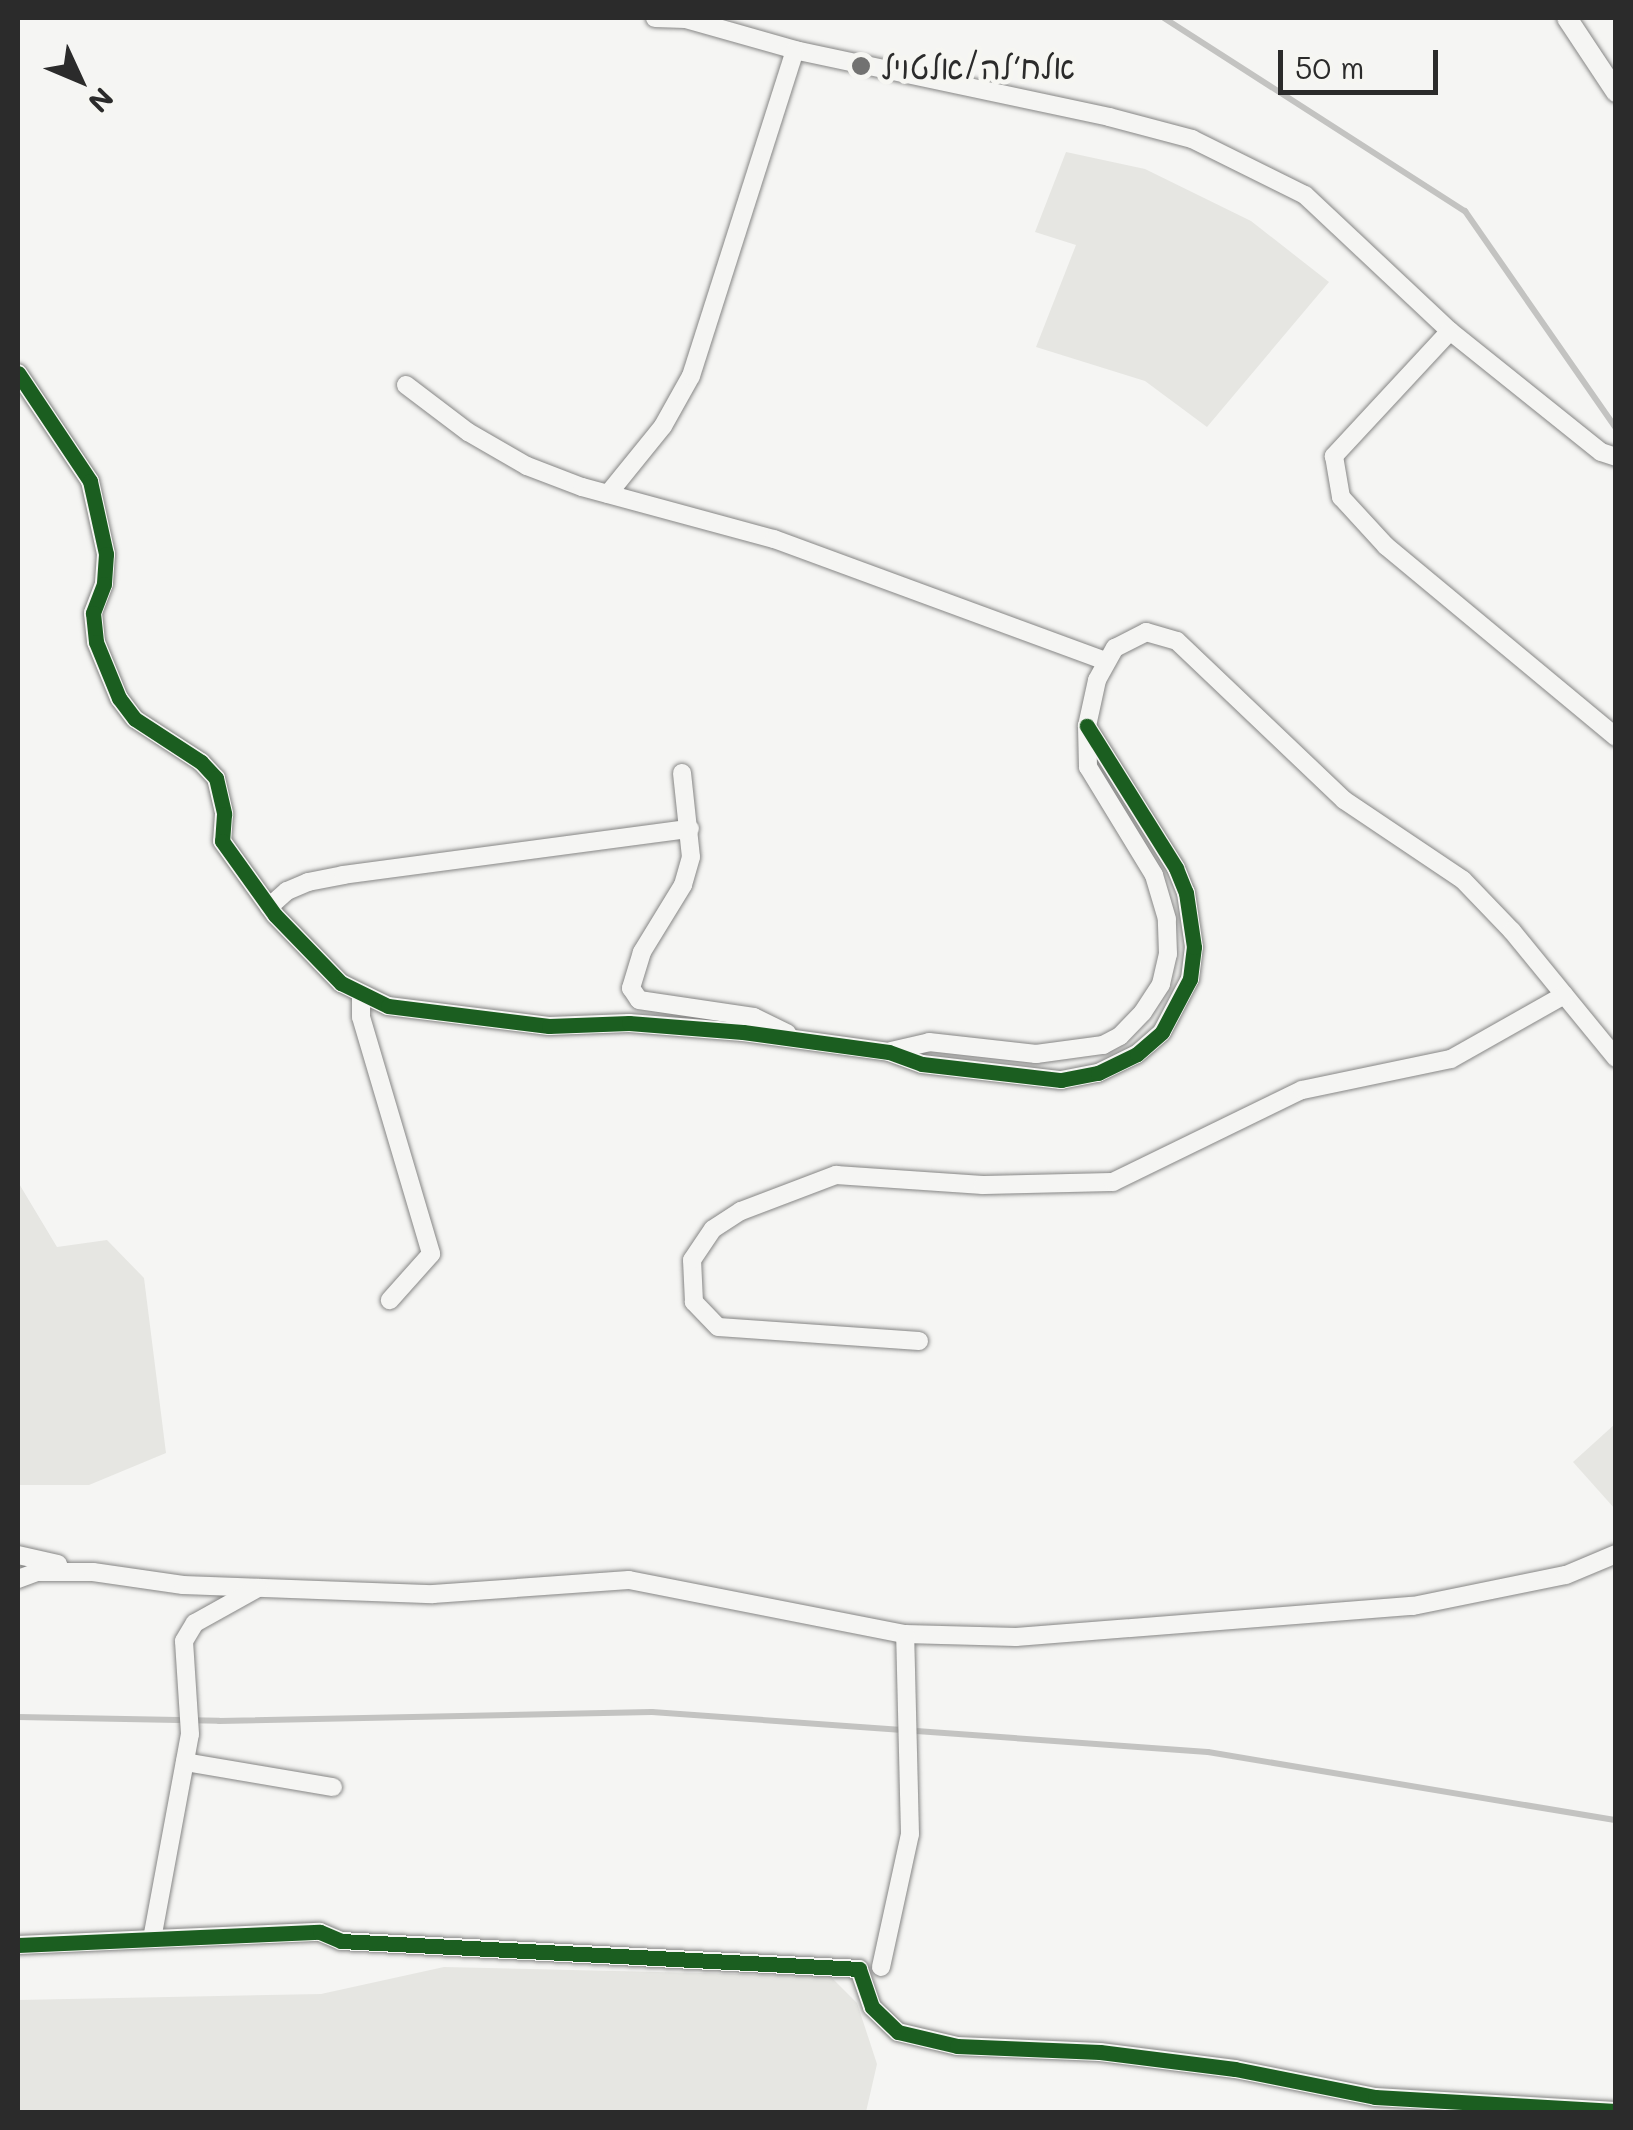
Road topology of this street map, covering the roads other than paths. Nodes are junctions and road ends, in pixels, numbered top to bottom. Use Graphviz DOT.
graph roads {
  1 [pos="655,18"];
  2 [pos="1567,18"];
  3 [pos="795,50"];
  4 [pos="1616,92"];
  5 [pos="1450,331"];
  6 [pos="18,373"];
  7 [pos="406,384"];
  8 [pos="1616,457"];
  9 [pos="608,494"];
  10 [pos="1106,661"];
  11 [pos="1087,726"];
  12 [pos="1616,738"];
  13 [pos="682,772"];
  14 [pos="690,828"];
  15 [pos="269,907"];
  16 [pos="1564,995"];
  17 [pos="360,996"];
  18 [pos="800,1040"];
  19 [pos="888,1052"];
  20 [pos="1616,1058"];
  21 [pos="390,1300"];
  22 [pos="919,1341"];
  23 [pos="1616,1554"];
  24 [pos="18,1555"];
  25 [pos="93,1572"];
  26 [pos="18,1579"];
  27 [pos="260,1587"];
  28 [pos="905,1634"];
  29 [pos="185,1762"];
  30 [pos="332,1787"];
  31 [pos="152,1939"];
  32 [pos="18,1944"];
  33 [pos="881,1967"];
  34 [pos="1616,2111"];
  1 -- 3 [label="street"];
  2 -- 4 [label="street"];
  3 -- 5 [label="street"];
  3 -- 9 [label="street"];
  5 -- 8 [label="street"];
  5 -- 12 [label="street"];
  6 -- 15 [label="street"];
  7 -- 9 [label="street"];
  9 -- 10 [label="street"];
  10 -- 11 [label="street"];
  10 -- 16 [label="street"];
  11 -- 19 [label="street"];
  11 -- 19 [label="street"];
  13 -- 14 [label="street"];
  14 -- 15 [label="street"];
  14 -- 18 [label="street"];
  15 -- 17 [label="street"];
  16 -- 20 [label="street"];
  16 -- 22 [label="street"];
  17 -- 18 [label="street"];
  17 -- 21 [label="street"];
  18 -- 19 [label="street"];
  23 -- 28 [label="street"];
  24 -- 25 [label="street"];
  25 -- 26 [label="street"];
  25 -- 27 [label="street"];
  27 -- 28 [label="street"];
  27 -- 29 [label="street"];
  28 -- 33 [label="street"];
  29 -- 30 [label="street"];
  29 -- 31 [label="street"];
  31 -- 32 [label="street"];
  31 -- 34 [label="street"];
}
